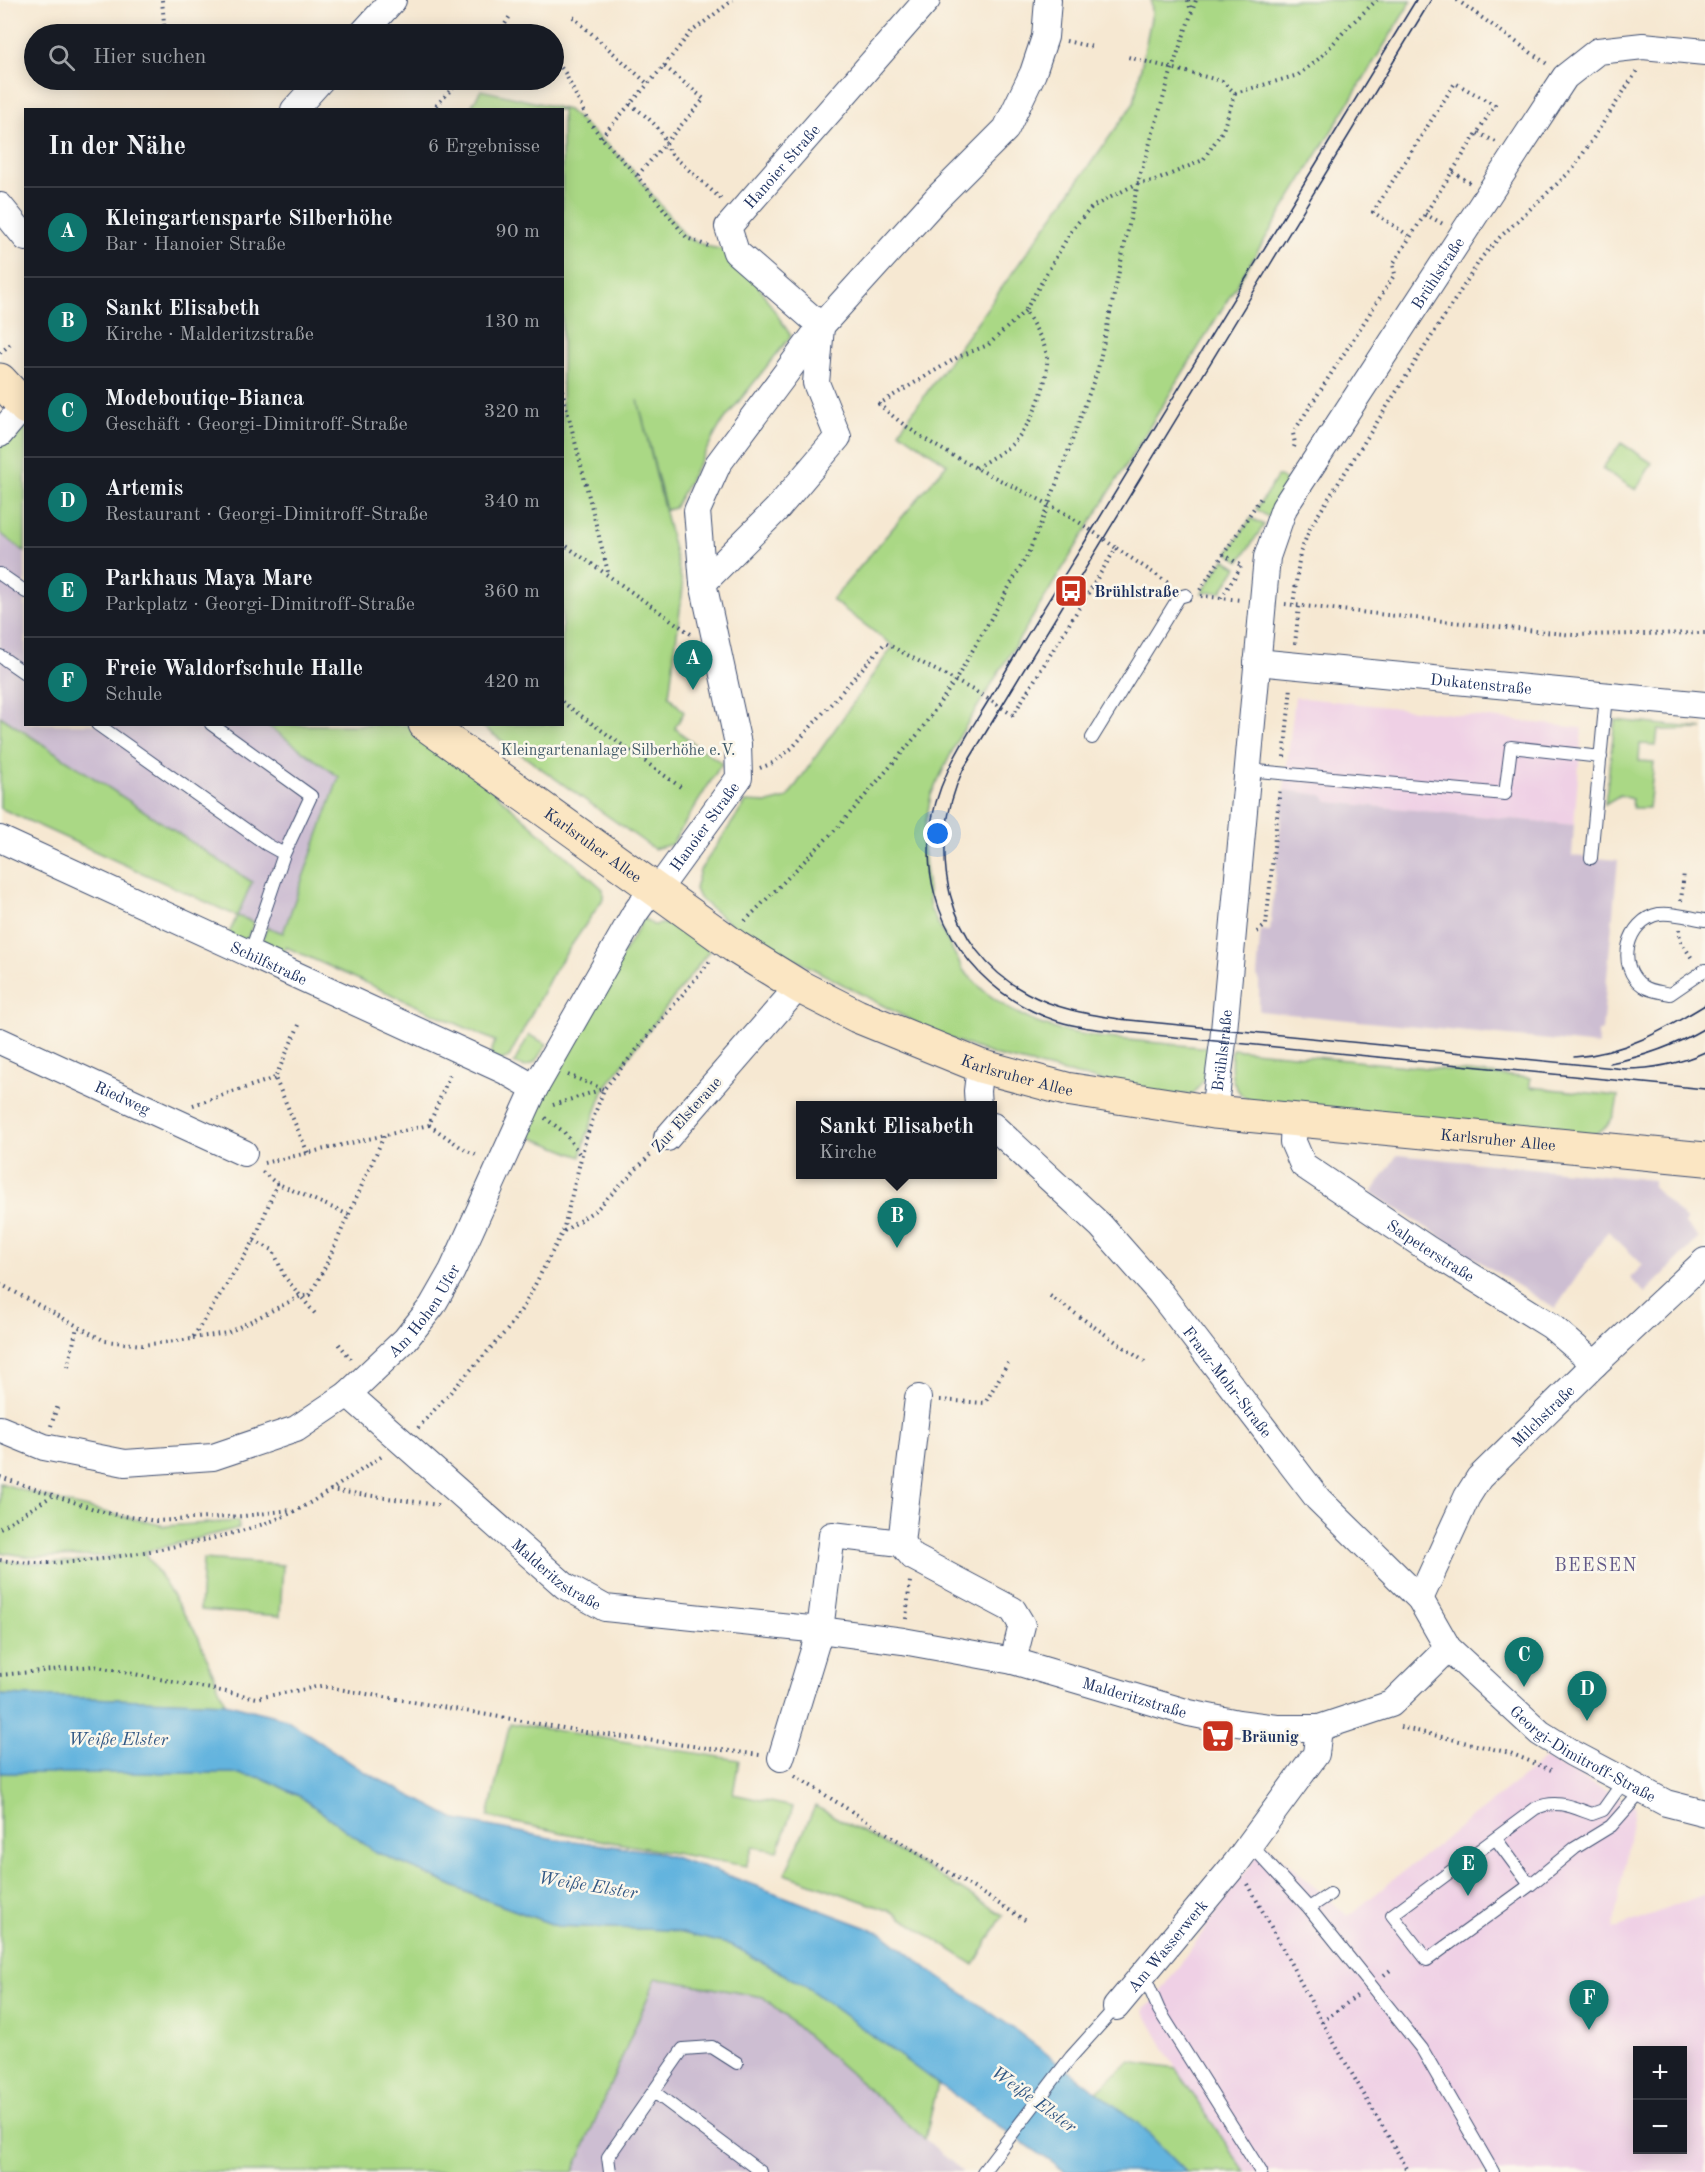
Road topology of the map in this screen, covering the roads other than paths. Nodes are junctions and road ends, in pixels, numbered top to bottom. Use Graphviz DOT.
graph roads {
  1 [pos="393,0"];
  2 [pos="927,0"];
  3 [pos="1048,0"];
  4 [pos="371,24"];
  5 [pos="1705,52"];
  6 [pos="312,90"];
  7 [pos="296,108"];
  8 [pos="0,206"];
  9 [pos="24,236"];
  10 [pos="821,326"];
  11 [pos="0,380"];
  12 [pos="24,405"];
  13 [pos="24,407"];
  14 [pos="0,434"];
  15 [pos="0,574"];
  16 [pos="704,583"];
  17 [pos="24,591"];
  18 [pos="1186,595"];
  19 [pos="0,656"];
  20 [pos="1257,662"];
  21 [pos="24,673"];
  22 [pos="1606,696"];
  23 [pos="1705,705"];
  24 [pos="100,726"];
  25 [pos="214,726"];
  26 [pos="428,726"];
  27 [pos="1092,738"];
  28 [pos="1601,757"];
  29 [pos="1247,770"];
  30 [pos="0,839"];
  31 [pos="284,854"];
  32 [pos="1592,858"];
  33 [pos="655,890"];
  34 [pos="1705,920"];
  35 [pos="250,954"];
  36 [pos="1705,969"];
  37 [pos="799,986"];
  38 [pos="0,1041"];
  39 [pos="980,1066"];
  40 [pos="536,1093"];
  41 [pos="978,1101"];
  42 [pos="1214,1112"];
  43 [pos="1294,1120"];
  44 [pos="997,1130"];
  45 [pos="667,1138"];
  46 [pos="244,1153"];
  47 [pos="1705,1159"];
  48 [pos="1705,1261"];
  49 [pos="1595,1364"];
  50 [pos="348,1394"];
  51 [pos="918,1398"];
  52 [pos="0,1428"];
  53 [pos="907,1550"];
  54 [pos="1420,1599"];
  55 [pos="820,1630"];
  56 [pos="1448,1648"];
  57 [pos="1013,1661"];
  58 [pos="1319,1728"];
  59 [pos="781,1758"];
  60 [pos="1633,1787"];
  61 [pos="1705,1813"];
  62 [pos="1496,1839"];
  63 [pos="1243,1853"];
  64 [pos="1530,1885"];
  65 [pos="1330,1894"];
  66 [pos="1310,1908"];
  67 [pos="1144,1976"];
  68 [pos="1116,2007"];
  69 [pos="737,2063"];
  70 [pos="654,2092"];
  71 [pos="610,2172"];
  72 [pos="761,2172"];
  73 [pos="983,2172"];
  74 [pos="1261,2172"];
  75 [pos="1493,2172"];
  1 -- 4 [label="street"];
  2 -- 10 [label="street, Hanoier Straße"];
  3 -- 10 [label="street, Hanoier Straße"];
  5 -- 20 [label="street, Brühlstraße"];
  6 -- 7 [label="street"];
  8 -- 9 [label="street"];
  10 -- 16 [label="street, Hanoier Straße"];
  10 -- 16 [label="street"];
  11 -- 12 [label="street"];
  13 -- 14 [label="street"];
  15 -- 17 [label="lane"];
  16 -- 33 [label="street, Hanoier Straße"];
  18 -- 27 [label="lane"];
  19 -- 21 [label="lane"];
  20 -- 22 [label="street, Dukatenstraße"];
  20 -- 29 [label="street, Brühlstraße"];
  22 -- 23 [label="street, Dukatenstraße"];
  22 -- 28 [label="lane"];
  24 -- 31 [label="lane"];
  25 -- 31 [label="lane"];
  26 -- 33 [label="street, Karlsruher Allee"];
  28 -- 29 [label="lane"];
  28 -- 32 [label="lane"];
  29 -- 42 [label="street, Brühlstraße"];
  30 -- 35 [label="street, Schilfstraße"];
  31 -- 35 [label="lane"];
  33 -- 37 [label="street, Karlsruher Allee"];
  33 -- 40 [label="street, Am Hohen Ufer"];
  34 -- 36 [label="lane"];
  35 -- 40 [label="street, Schilfstraße"];
  37 -- 39 [label="street, Karlsruher Allee"];
  37 -- 45 [label="street, Zur Elsteraue"];
  38 -- 46 [label="street, Riedweg"];
  39 -- 41 [label="street"];
  39 -- 42 [label="street, Karlsruher Allee"];
  40 -- 50 [label="street, Am Hohen Ufer"];
  42 -- 43 [label="street, Karlsruher Allee"];
  43 -- 47 [label="street, Karlsruher Allee"];
  43 -- 49 [label="street, Salpeterstraße"];
  44 -- 54 [label="street, Franz-Mohr-Straße"];
  48 -- 49 [label="street, Milchstraße"];
  49 -- 54 [label="street, Milchstraße"];
  50 -- 52 [label="street, Am Hohen Ufer"];
  50 -- 55 [label="street, Malderitzstraße"];
  51 -- 53 [label="street"];
  53 -- 55 [label="street"];
  53 -- 57 [label="street"];
  54 -- 56 [label="street, Franz-Mohr-Straße"];
  55 -- 57 [label="street, Malderitzstraße"];
  55 -- 59 [label="street"];
  56 -- 58 [label="street, Malderitzstraße"];
  56 -- 60 [label="street, Georgi-Dimitroff-Straße"];
  57 -- 58 [label="street, Malderitzstraße"];
  58 -- 63 [label="street, Am Wasserwerk"];
  60 -- 61 [label="street, Georgi-Dimitroff-Straße"];
  60 -- 62 [label="lane"];
  60 -- 64 [label="lane"];
  62 -- 64 [label="lane"];
  62 -- 64 [label="lane"];
  63 -- 66 [label="lane"];
  63 -- 67 [label="street, Am Wasserwerk"];
  65 -- 66 [label="lane"];
  66 -- 75 [label="lane"];
  67 -- 68 [label="street, Am Wasserwerk"];
  67 -- 74 [label="lane"];
  68 -- 73 [label="lane, Am Wasserwerk"];
  69 -- 70 [label="lane"];
  70 -- 71 [label="lane"];
  70 -- 72 [label="lane"];
}
